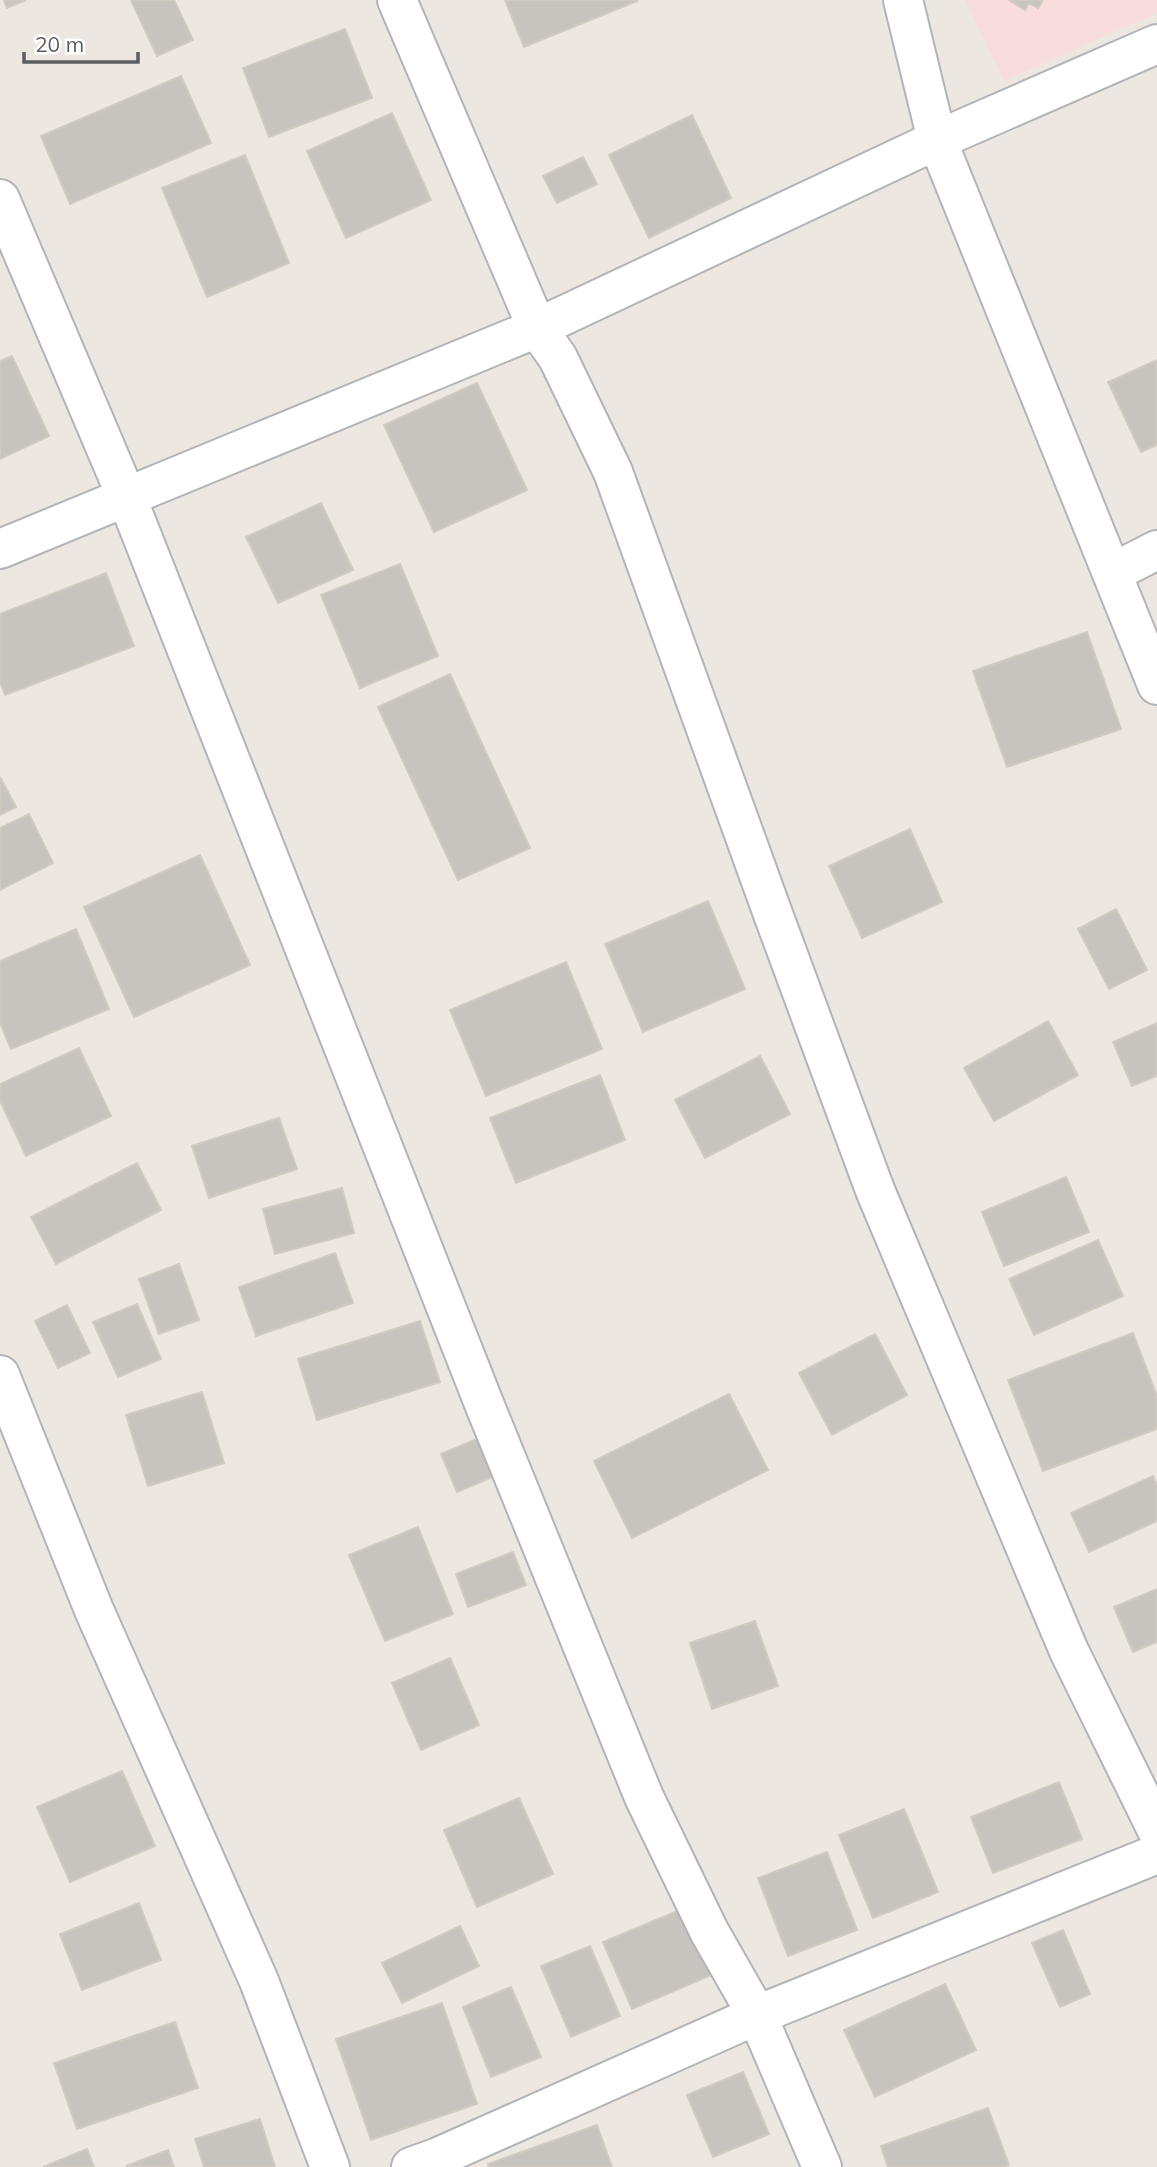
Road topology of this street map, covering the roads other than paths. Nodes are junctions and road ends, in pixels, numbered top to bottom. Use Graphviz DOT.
graph roads {
  1 [pos="397,0"];
  2 [pos="903,0"];
  3 [pos="1157,44"];
  4 [pos="937,141"];
  5 [pos="0,199"];
  6 [pos="537,328"];
  7 [pos="128,498"];
  8 [pos="0,549"];
  9 [pos="1157,550"];
  10 [pos="1112,573"];
  11 [pos="1157,685"];
  12 [pos="0,1375"];
  13 [pos="1157,1830"];
  14 [pos="1157,1854"];
  15 [pos="757,2015"];
  16 [pos="428,2164"];
  17 [pos="330,2167"];
  18 [pos="822,2167"];
  1 -- 6 [label="street"];
  2 -- 4 [label="street"];
  3 -- 4 [label="street"];
  4 -- 6 [label="street"];
  4 -- 10 [label="street"];
  5 -- 7 [label="street"];
  6 -- 7 [label="street"];
  6 -- 13 [label="street"];
  7 -- 8 [label="street"];
  7 -- 15 [label="street"];
  9 -- 10 [label="street"];
  10 -- 11 [label="street"];
  12 -- 17 [label="street"];
  14 -- 15 [label="street"];
  15 -- 16 [label="street"];
  15 -- 18 [label="street"];
}
